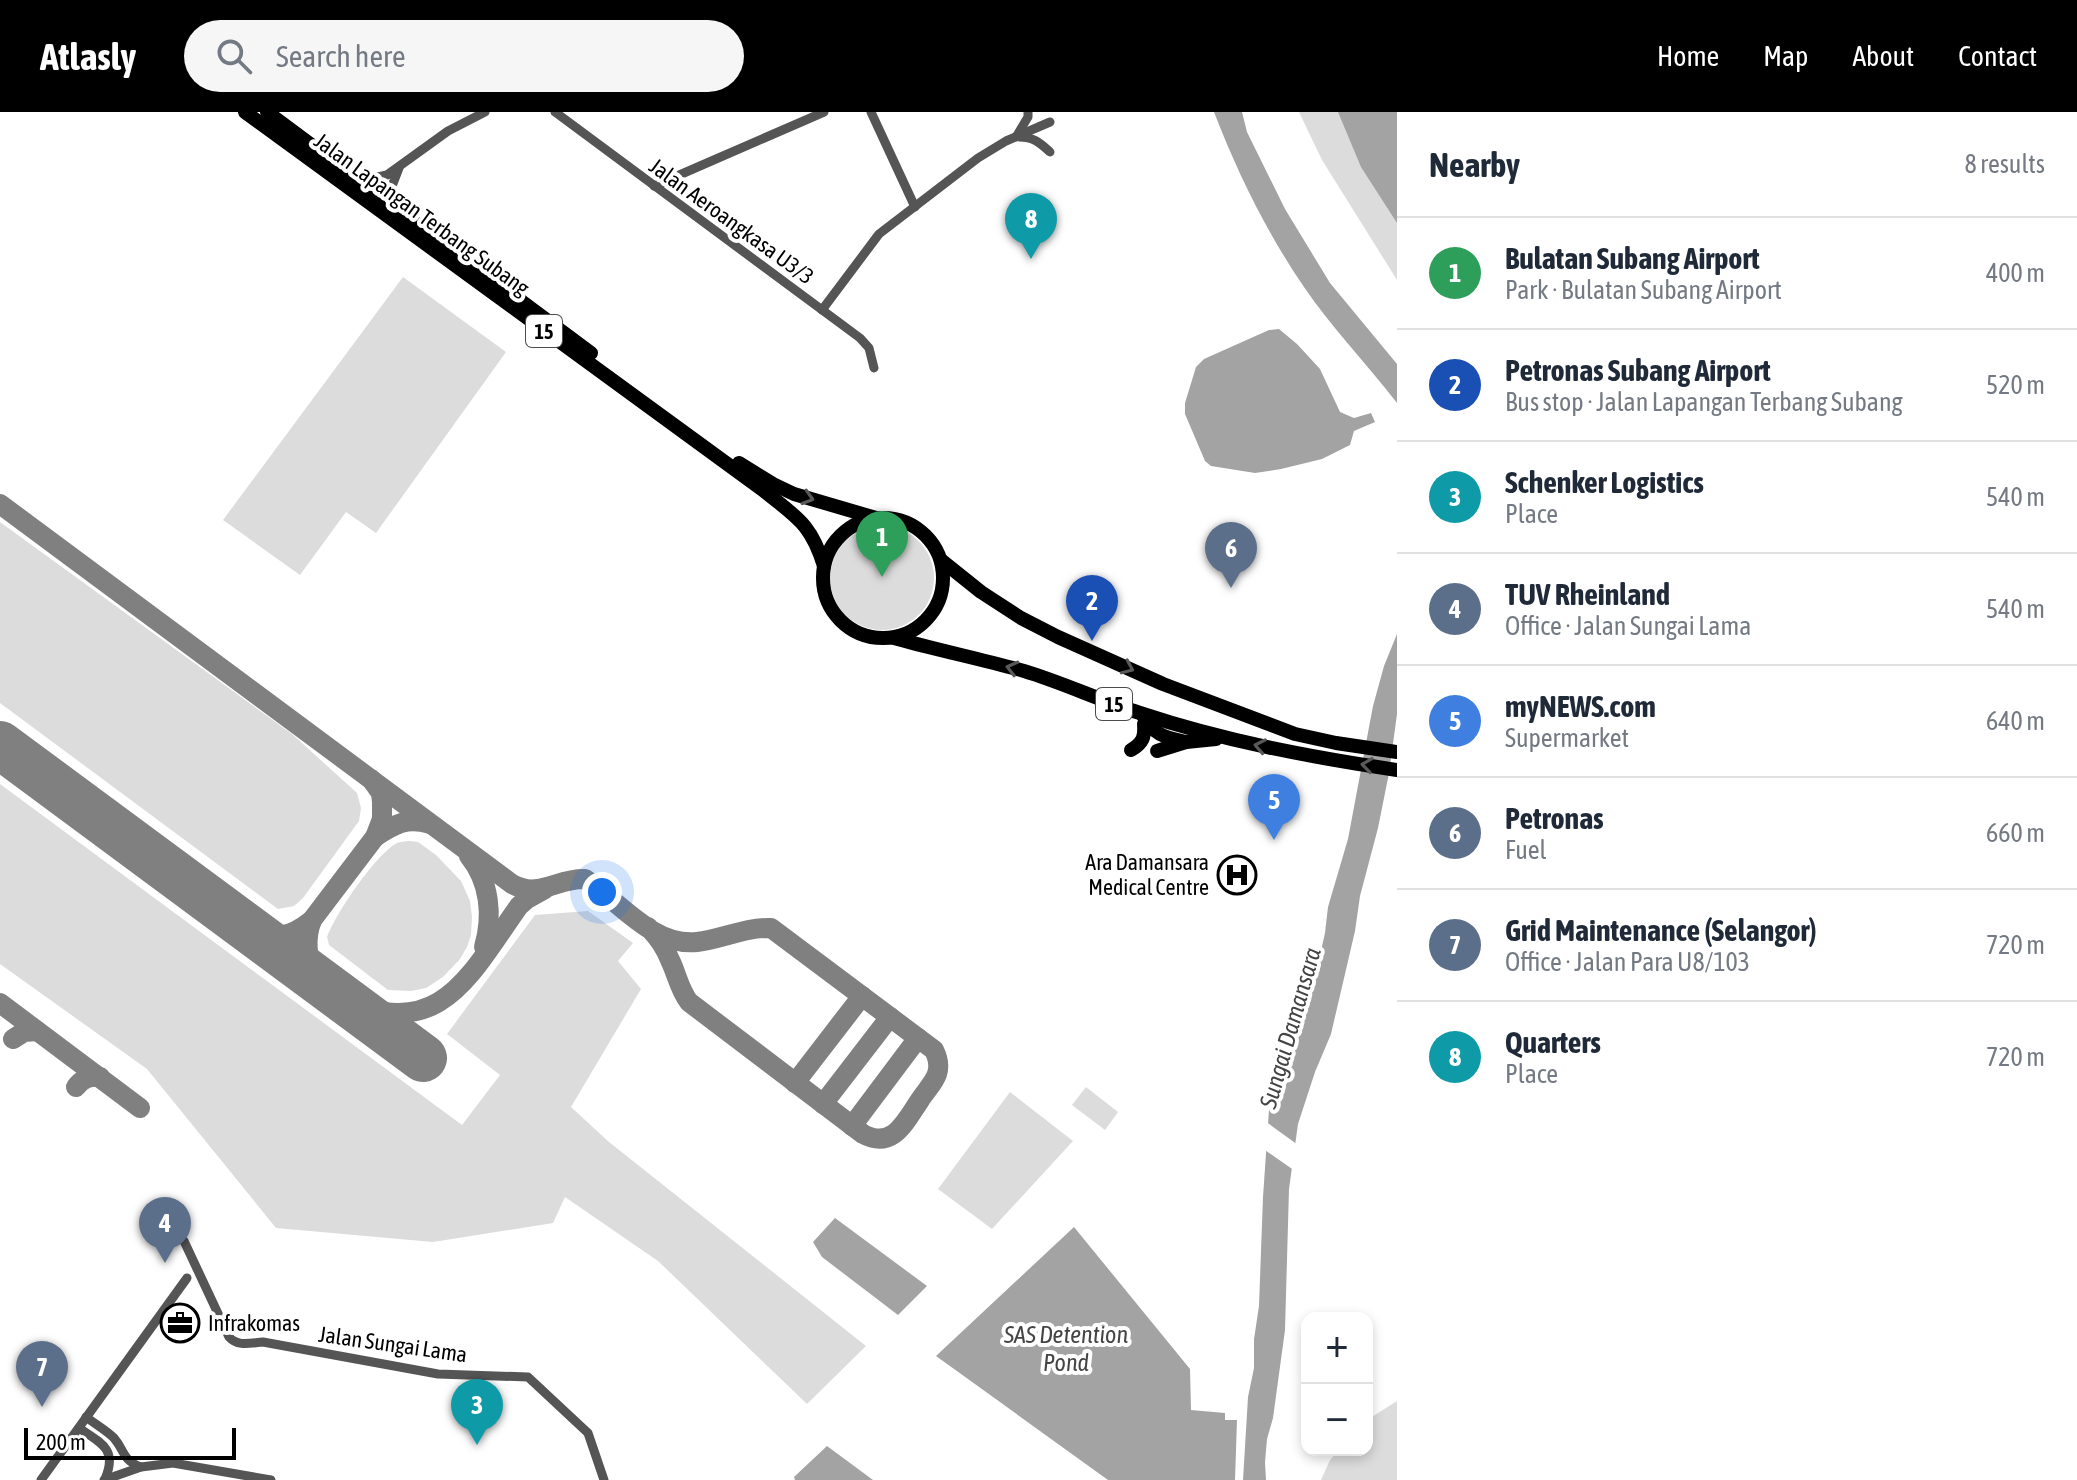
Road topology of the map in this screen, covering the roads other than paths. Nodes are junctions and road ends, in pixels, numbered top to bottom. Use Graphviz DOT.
graph roads {
  1 [pos="245,112"];
  2 [pos="267,112"];
  3 [pos="485,112"];
  4 [pos="555,112"];
  5 [pos="824,112"];
  6 [pos="871,112"];
  7 [pos="1028,112"];
  8 [pos="1050,122"];
  9 [pos="1016,137"];
  10 [pos="1050,152"];
  11 [pos="399,168"];
  12 [pos="350,174"];
  13 [pos="654,186"];
  14 [pos="915,207"];
  15 [pos="402,212"];
  16 [pos="822,310"];
  17 [pos="874,368"];
  18 [pos="876,518"];
  19 [pos="941,560"];
  20 [pos="824,566"];
  21 [pos="894,638"];
  22 [pos="1141,717"];
  23 [pos="1225,738"];
  24 [pos="1186,742"];
  25 [pos="1131,750"];
  26 [pos="1397,752"];
  27 [pos="1397,770"];
  28 [pos="184,1241"];
  29 [pos="187,1278"];
  30 [pos="86,1417"];
  31 [pos="79,1428"];
  32 [pos="141,1467"];
  33 [pos="41,1480"];
  34 [pos="104,1480"];
  35 [pos="271,1480"];
  36 [pos="604,1480"];
  1 -- 20 [label="main road, Jalan Lapangan Terbang Subang / 15"];
  2 -- 12 [label="main road, Jalan Lapangan Terbang Subang / 15"];
  3 -- 11 [label="street"];
  4 -- 13 [label="street, Jalan Aeroangkasa U3/3"];
  5 -- 13 [label="street"];
  6 -- 14 [label="street"];
  7 -- 9 [label="street"];
  8 -- 9 [label="street"];
  9 -- 10 [label="street"];
  9 -- 14 [label="street"];
  11 -- 12 [label="street"];
  11 -- 15 [label="street"];
  12 -- 15 [label="main road, Jalan Lapangan Terbang Subang / 15"];
  13 -- 16 [label="street, Jalan Aeroangkasa U3/3"];
  14 -- 16 [label="street"];
  15 -- 18 [label="main road, Jalan Lapangan Terbang Subang / 15, one-way"];
  16 -- 17 [label="street, Jalan Aeroangkasa U3/3"];
  18 -- 19 [label="main road, 15"];
  18 -- 20 [label="main road"];
  19 -- 21 [label="main road"];
  19 -- 26 [label="main road, 15, one-way"];
  20 -- 21 [label="main road, 15"];
  22 -- 21 [label="main road, 15, one-way"];
  22 -- 23 [label="main road, 15"];
  22 -- 24 [label="main road"];
  22 -- 24 [label="main road"];
  22 -- 25 [label="main road"];
  23 -- 24 [label="main road"];
  27 -- 23 [label="main road, 15, one-way"];
  28 -- 36 [label="street, Jalan Sungai Lama"];
  29 -- 30 [label="street"];
  30 -- 31 [label="street"];
  30 -- 32 [label="street"];
  31 -- 33 [label="street"];
  31 -- 34 [label="street"];
  32 -- 34 [label="street"];
  32 -- 35 [label="street"];
}
